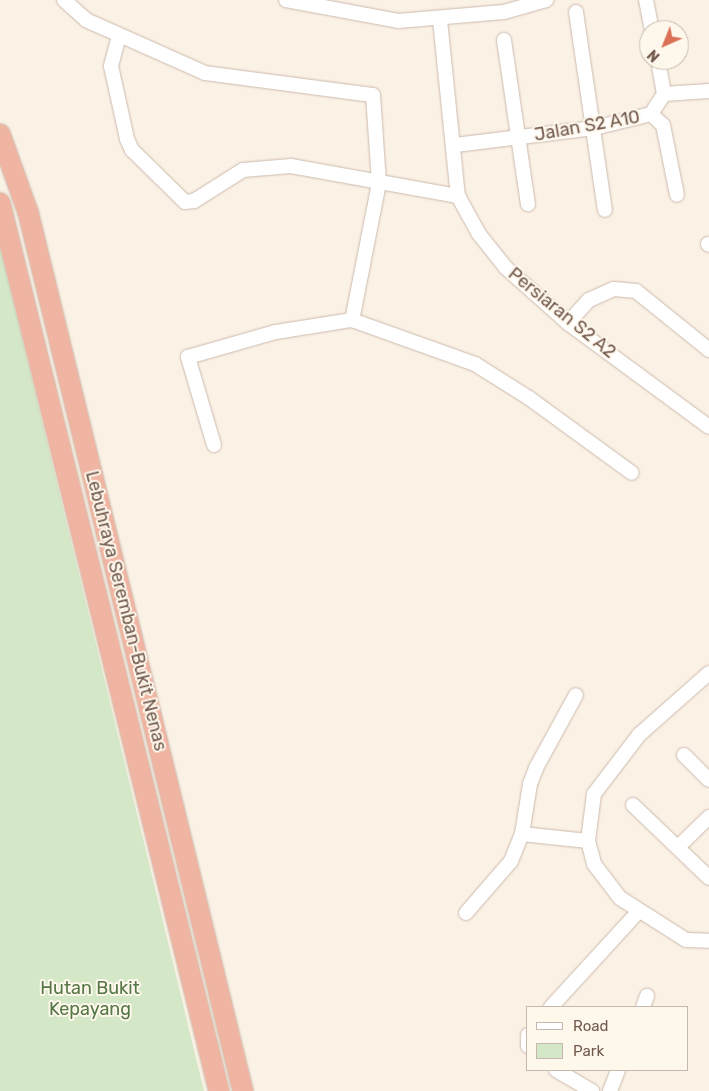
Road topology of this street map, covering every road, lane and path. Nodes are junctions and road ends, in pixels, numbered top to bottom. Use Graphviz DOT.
graph roads {
  1 [pos="64,0"];
  2 [pos="286,0"];
  3 [pos="546,0"];
  4 [pos="646,0"];
  5 [pos="303,2"];
  6 [pos="576,12"];
  7 [pos="440,20"];
  8 [pos="650,20"];
  9 [pos="119,36"];
  10 [pos="504,40"];
  11 [pos="660,70"];
  12 [pos="709,91"];
  13 [pos="664,94"];
  14 [pos="651,114"];
  15 [pos="594,128"];
  16 [pos="0,134"];
  17 [pos="518,137"];
  18 [pos="455,145"];
  19 [pos="379,183"];
  20 [pos="676,195"];
  21 [pos="458,196"];
  22 [pos="0,203"];
  23 [pos="528,204"];
  24 [pos="605,210"];
  25 [pos="352,320"];
  26 [pos="568,323"];
  27 [pos="709,350"];
  28 [pos="709,427"];
  29 [pos="214,445"];
  30 [pos="632,473"];
  31 [pos="709,673"];
  32 [pos="576,695"];
  33 [pos="684,755"];
  34 [pos="709,780"];
  35 [pos="634,805"];
  36 [pos="709,817"];
  37 [pos="522,834"];
  38 [pos="588,841"];
  39 [pos="679,846"];
  40 [pos="709,878"];
  41 [pos="638,912"];
  42 [pos="466,913"];
  43 [pos="709,942"];
  44 [pos="552,1006"];
  45 [pos="558,1071"];
  46 [pos="618,1071"];
  47 [pos="219,1091"];
  48 [pos="243,1091"];
  49 [pos="592,1091"];
  50 [pos="610,1091"];
  1 -- 9 [label="street"];
  2 -- 5 [label="street"];
  3 -- 7 [label="street"];
  4 -- 8 [label="street"];
  5 -- 7 [label="street"];
  6 -- 15 [label="street"];
  7 -- 18 [label="street, Persiaran S2 A2"];
  9 -- 19 [label="street"];
  9 -- 19 [label="street"];
  10 -- 17 [label="street"];
  11 -- 13 [label="street"];
  12 -- 13 [label="street"];
  13 -- 14 [label="street, Jalan S2 A10"];
  14 -- 15 [label="street, Jalan S2 A10"];
  14 -- 20 [label="street"];
  15 -- 17 [label="street, Jalan S2 A10"];
  15 -- 24 [label="street"];
  16 -- 48 [label="highway, Lebuhraya Seremban-Bukit Nenas"];
  17 -- 18 [label="street, Jalan S2 A10"];
  17 -- 23 [label="street"];
  18 -- 21 [label="street, Persiaran S2 A2"];
  19 -- 21 [label="street"];
  19 -- 25 [label="street"];
  21 -- 26 [label="street, Persiaran S2 A2"];
  22 -- 47 [label="highway, Lebuhraya Seremban-Bukit Nenas"];
  25 -- 29 [label="street"];
  25 -- 30 [label="street"];
  26 -- 27 [label="street"];
  26 -- 28 [label="street, Persiaran S2 A2"];
  31 -- 38 [label="street"];
  32 -- 37 [label="street"];
  33 -- 34 [label="street"];
  35 -- 39 [label="street"];
  36 -- 39 [label="street"];
  37 -- 38 [label="street"];
  37 -- 42 [label="street"];
  38 -- 41 [label="street"];
  39 -- 40 [label="street"];
  41 -- 43 [label="street"];
  41 -- 44 [label="street"];
  45 -- 49 [label="street"];
  46 -- 50 [label="street"];
}
